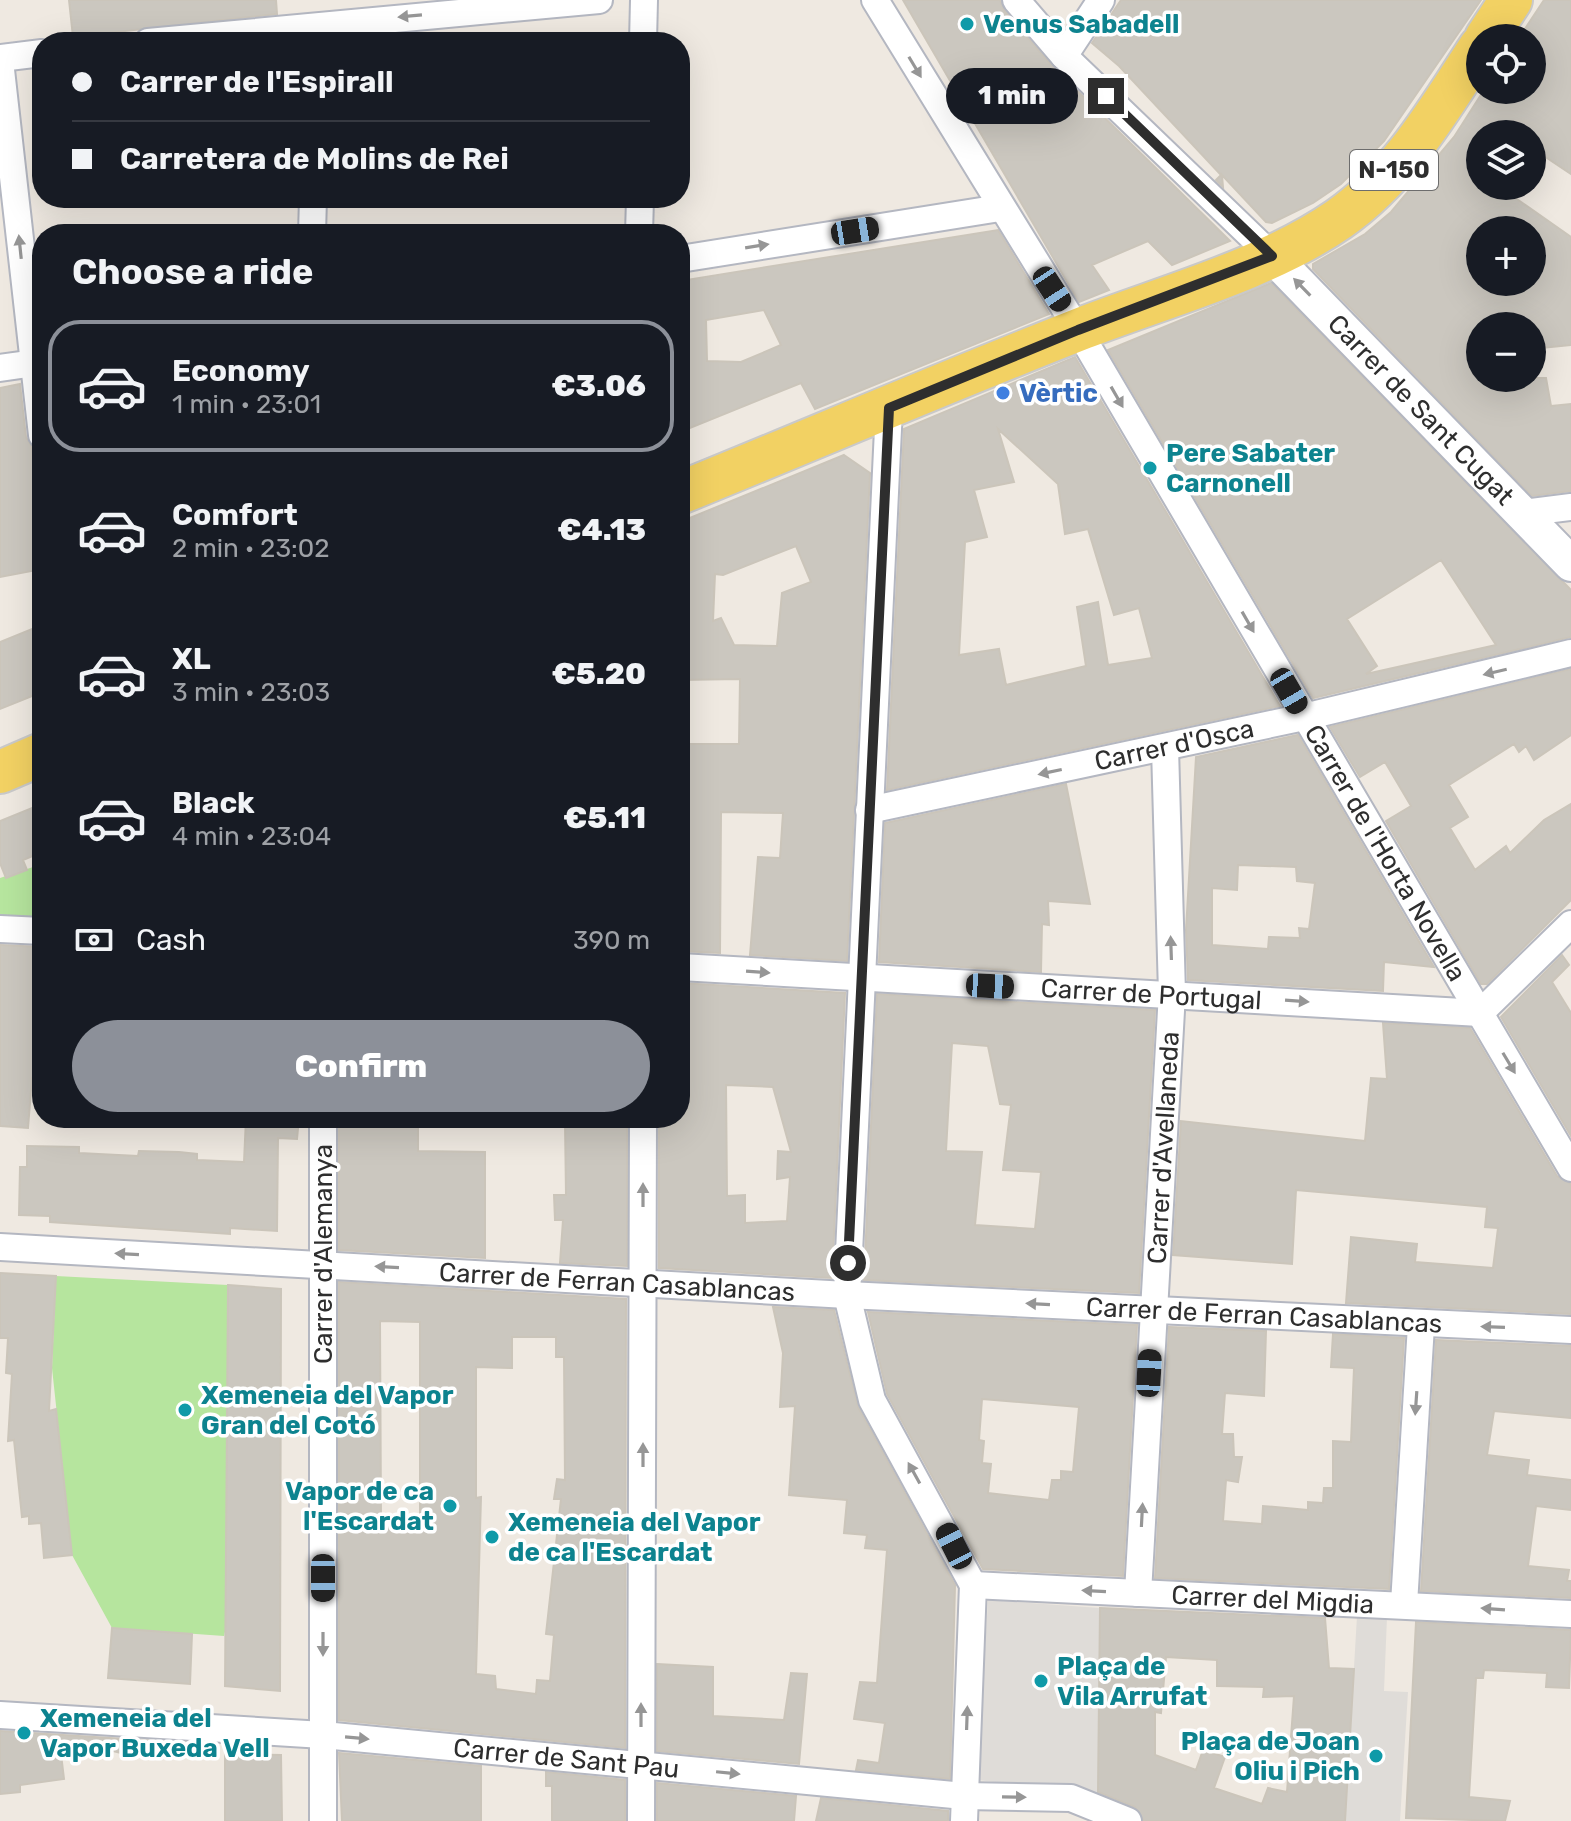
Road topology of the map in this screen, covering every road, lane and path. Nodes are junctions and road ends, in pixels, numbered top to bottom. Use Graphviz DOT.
graph roads {
  1 [pos="599,0"];
  2 [pos="644,0"];
  3 [pos="875,0"];
  4 [pos="1016,0"];
  5 [pos="1101,0"];
  6 [pos="1511,0"];
  7 [pos="316,22"];
  8 [pos="1495,24"];
  9 [pos="232,32"];
  10 [pos="643,32"];
  11 [pos="32,55"];
  12 [pos="1064,56"];
  13 [pos="0,60"];
  14 [pos="1466,68"];
  15 [pos="1000,208"];
  16 [pos="1272,256"];
  17 [pos="690,257"];
  18 [pos="32,322"];
  19 [pos="1078,330"];
  20 [pos="32,364"];
  21 [pos="0,368"];
  22 [pos="889,408"];
  23 [pos="690,489"];
  24 [pos="1571,507"];
  25 [pos="1522,513"];
  26 [pos="1571,564"];
  27 [pos="1571,653"];
  28 [pos="1304,717"];
  29 [pos="1165,748"];
  30 [pos="32,758"];
  31 [pos="0,772"];
  32 [pos="869,810"];
  33 [pos="1571,924"];
  34 [pos="0,929"];
  35 [pos="32,931"];
  36 [pos="690,968"];
  37 [pos="862,978"];
  38 [pos="1172,993"];
  39 [pos="1480,1013"];
  40 [pos="323,1128"];
  41 [pos="643,1128"];
  42 [pos="1571,1168"];
  43 [pos="0,1247"];
  44 [pos="323,1264"];
  45 [pos="644,1282"];
  46 [pos="847,1295"];
  47 [pos="1152,1310"];
  48 [pos="1421,1325"];
  49 [pos="1571,1330"];
  50 [pos="973,1585"];
  51 [pos="1138,1593"];
  52 [pos="1404,1604"];
  53 [pos="1571,1614"];
  54 [pos="0,1715"];
  55 [pos="323,1735"];
  56 [pos="641,1764"];
  57 [pos="964,1808"];
  58 [pos="323,1821"];
  59 [pos="641,1821"];
  60 [pos="1128,1821"];
  1 -- 7 [label="street, one-way"];
  2 -- 10 [label="street"];
  3 -- 15 [label="street, Carrer de l'Horta Novella, one-way"];
  4 -- 12 [label="street"];
  5 -- 12 [label="street"];
  6 -- 8 [label="main road"];
  7 -- 9 [label="street"];
  11 -- 13 [label="street"];
  12 -- 16 [label="street"];
  18 -- 13 [label="street, one-way"];
  14 -- 16 [label="main road, N-150"];
  17 -- 15 [label="street, one-way"];
  15 -- 19 [label="street, Carrer de l'Horta Novella"];
  16 -- 19 [label="main road, N-150"];
  25 -- 16 [label="street, Carrer de Sant Cugat, one-way"];
  19 -- 22 [label="main road, N-150"];
  19 -- 28 [label="street, Carrer de l'Horta Novella, one-way"];
  20 -- 21 [label="street"];
  22 -- 23 [label="main road, N-150"];
  22 -- 32 [label="street"];
  24 -- 25 [label="street"];
  25 -- 26 [label="street, Carrer de Sant Cugat"];
  27 -- 28 [label="street, Carrer d'Osca, one-way"];
  28 -- 29 [label="street, Carrer d'Osca"];
  28 -- 39 [label="street, Carrer de l'Horta Novella"];
  29 -- 32 [label="street, Carrer d'Osca, one-way"];
  38 -- 29 [label="street, Carrer d'Avellaneda, one-way"];
  30 -- 31 [label="main road"];
  32 -- 37 [label="street"];
  33 -- 39 [label="street"];
  34 -- 35 [label="street"];
  36 -- 37 [label="street, Carrer de Portugal, one-way"];
  37 -- 38 [label="street, Carrer de Portugal"];
  37 -- 46 [label="street"];
  38 -- 39 [label="street, Carrer de Portugal, one-way"];
  38 -- 47 [label="street, Carrer d'Avellaneda"];
  39 -- 42 [label="street, Carrer de l'Horta Novella, one-way"];
  40 -- 44 [label="street, Carrer d'Alemanya"];
  45 -- 41 [label="street, one-way"];
  44 -- 43 [label="street, Carrer de Ferran Casablancas, one-way"];
  45 -- 44 [label="street, Carrer de Ferran Casablancas, one-way"];
  44 -- 55 [label="street, Carrer d'Alemanya, one-way"];
  45 -- 46 [label="street, Carrer de Ferran Casablancas"];
  56 -- 45 [label="street, one-way"];
  47 -- 46 [label="street, Carrer de Ferran Casablancas, one-way"];
  50 -- 46 [label="street, one-way"];
  47 -- 48 [label="street, Carrer de Ferran Casablancas"];
  51 -- 47 [label="street, Carrer d'Avellaneda, one-way"];
  49 -- 48 [label="street, Carrer de Ferran Casablancas, one-way"];
  48 -- 52 [label="street, one-way"];
  51 -- 50 [label="street, Carrer del Migdia, one-way"];
  57 -- 50 [label="street, one-way"];
  51 -- 52 [label="street, Carrer del Migdia"];
  53 -- 52 [label="street, Carrer del Migdia, one-way"];
  54 -- 55 [label="street, Carrer de Sant Pau"];
  55 -- 56 [label="street, Carrer de Sant Pau, one-way"];
  55 -- 58 [label="street, Carrer d'Alemanya"];
  56 -- 57 [label="street, Carrer de Sant Pau, one-way"];
  56 -- 59 [label="street"];
  57 -- 60 [label="street, Carrer de Sant Pau, one-way"];
}
